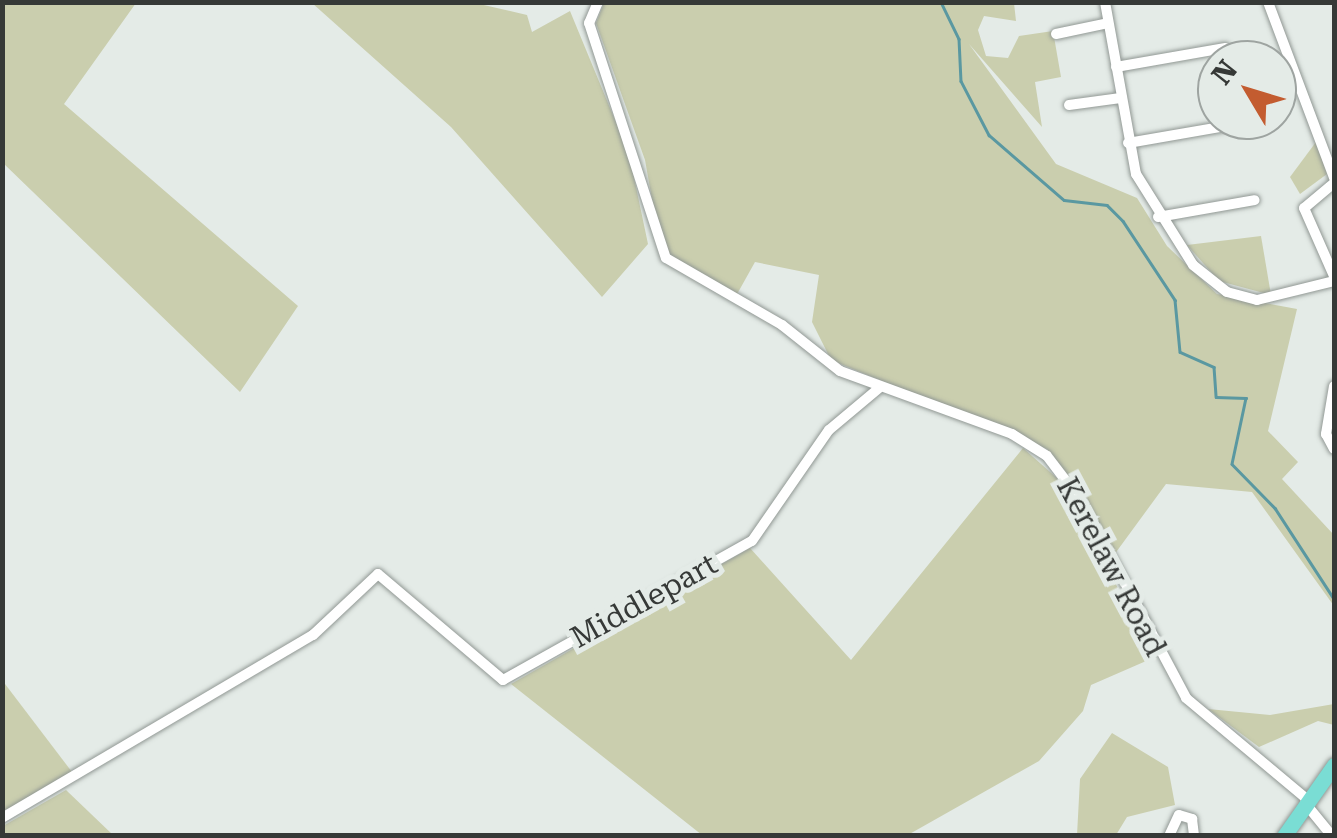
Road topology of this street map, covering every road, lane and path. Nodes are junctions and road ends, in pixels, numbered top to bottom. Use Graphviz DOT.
graph roads {
  1 [pos="598,2"];
  2 [pos="1104,2"];
  3 [pos="1268,2"];
  4 [pos="1108,23"];
  5 [pos="1056,34"];
  6 [pos="1197,53"];
  7 [pos="1116,67"];
  8 [pos="1121,98"];
  9 [pos="1069,105"];
  10 [pos="1197,131"];
  11 [pos="1128,143"];
  12 [pos="1334,181"];
  13 [pos="1255,200"];
  14 [pos="1158,217"];
  15 [pos="1334,278"];
  16 [pos="1334,386"];
  17 [pos="879,388"];
  18 [pos="1334,449"];
  19 [pos="1334,765"];
  20 [pos="1306,801"];
  21 [pos="2,818"];
  22 [pos="1194,835"];
  23 [pos="1169,836"];
  24 [pos="1284,836"];
  25 [pos="1332,836"];
  1 -- 17 [label="street, Kerelaw Road"];
  2 -- 4 [label="street"];
  3 -- 12 [label="street"];
  4 -- 5 [label="street"];
  4 -- 7 [label="street"];
  6 -- 7 [label="street"];
  7 -- 8 [label="street"];
  8 -- 9 [label="street"];
  8 -- 11 [label="street"];
  10 -- 11 [label="street"];
  11 -- 14 [label="street"];
  12 -- 15 [label="street"];
  13 -- 14 [label="street"];
  14 -- 15 [label="street"];
  16 -- 18 [label="street"];
  17 -- 20 [label="street, Kerelaw Road"];
  17 -- 21 [label="street, Middlepart"];
  19 -- 20 [label="main road"];
  20 -- 24 [label="main road"];
  20 -- 25 [label="street, Kerelaw Road"];
  22 -- 23 [label="street"];
}
